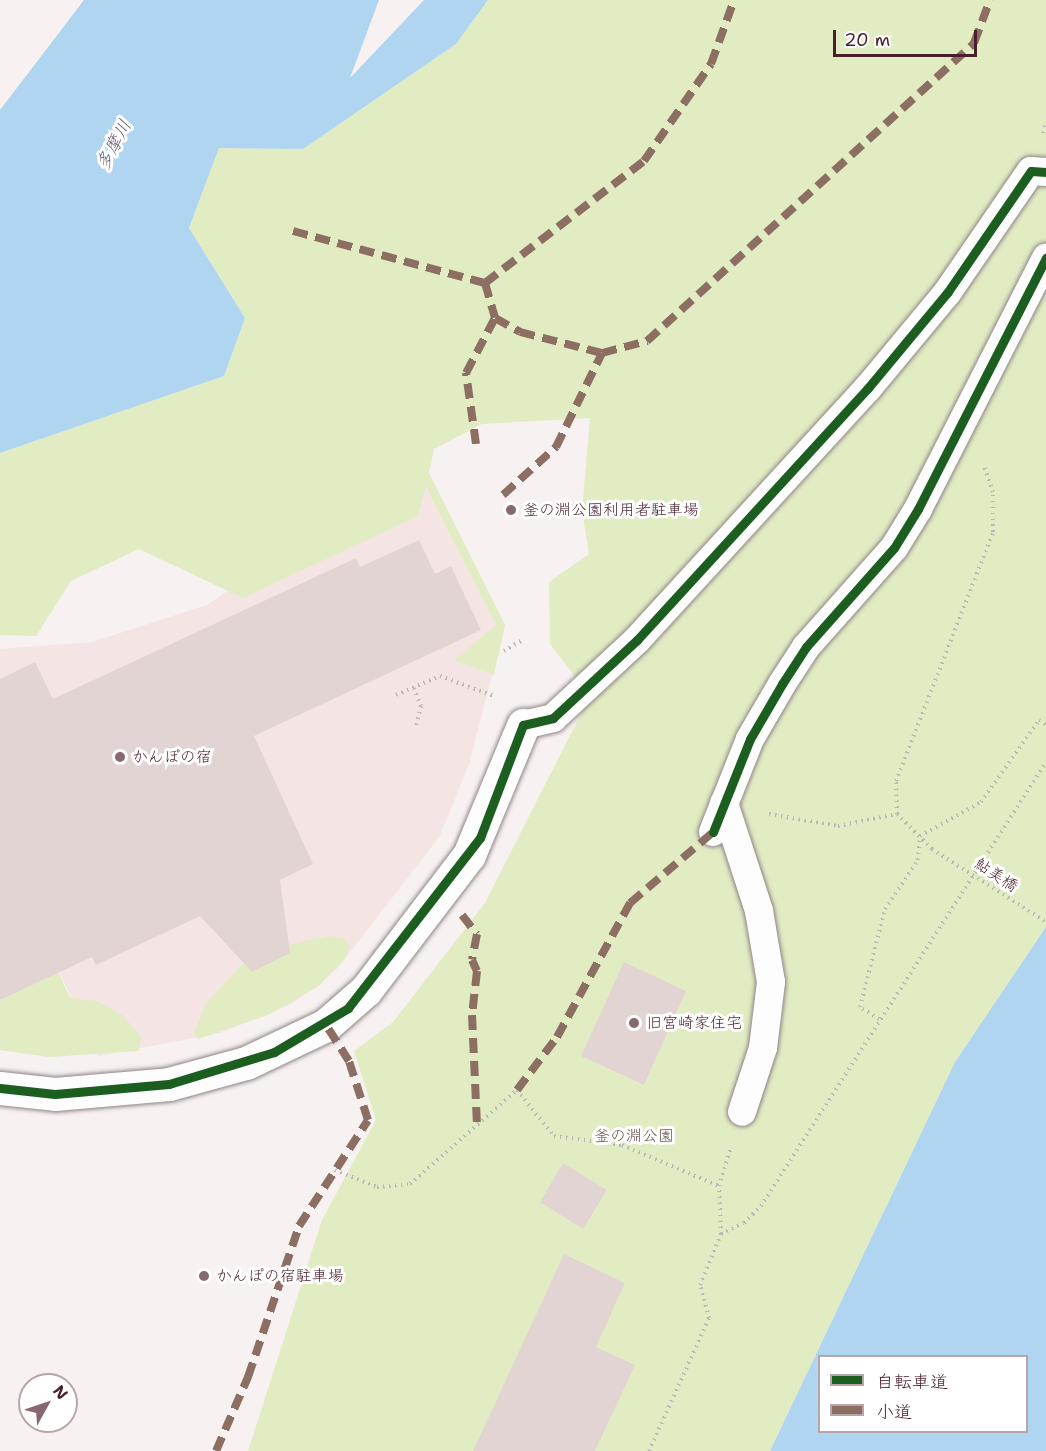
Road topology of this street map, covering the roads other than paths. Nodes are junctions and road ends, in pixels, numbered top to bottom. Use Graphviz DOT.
graph roads {
  1 [pos="1046,172"];
  2 [pos="1046,258"];
  3 [pos="523,725"];
  4 [pos="724,803"];
  5 [pos="713,832"];
  6 [pos="0,1088"];
  7 [pos="742,1112"];
  1 -- 3 [label="lane"];
  2 -- 4 [label="lane"];
  3 -- 6 [label="street"];
  4 -- 5 [label="lane"];
  4 -- 7 [label="lane"];
}
